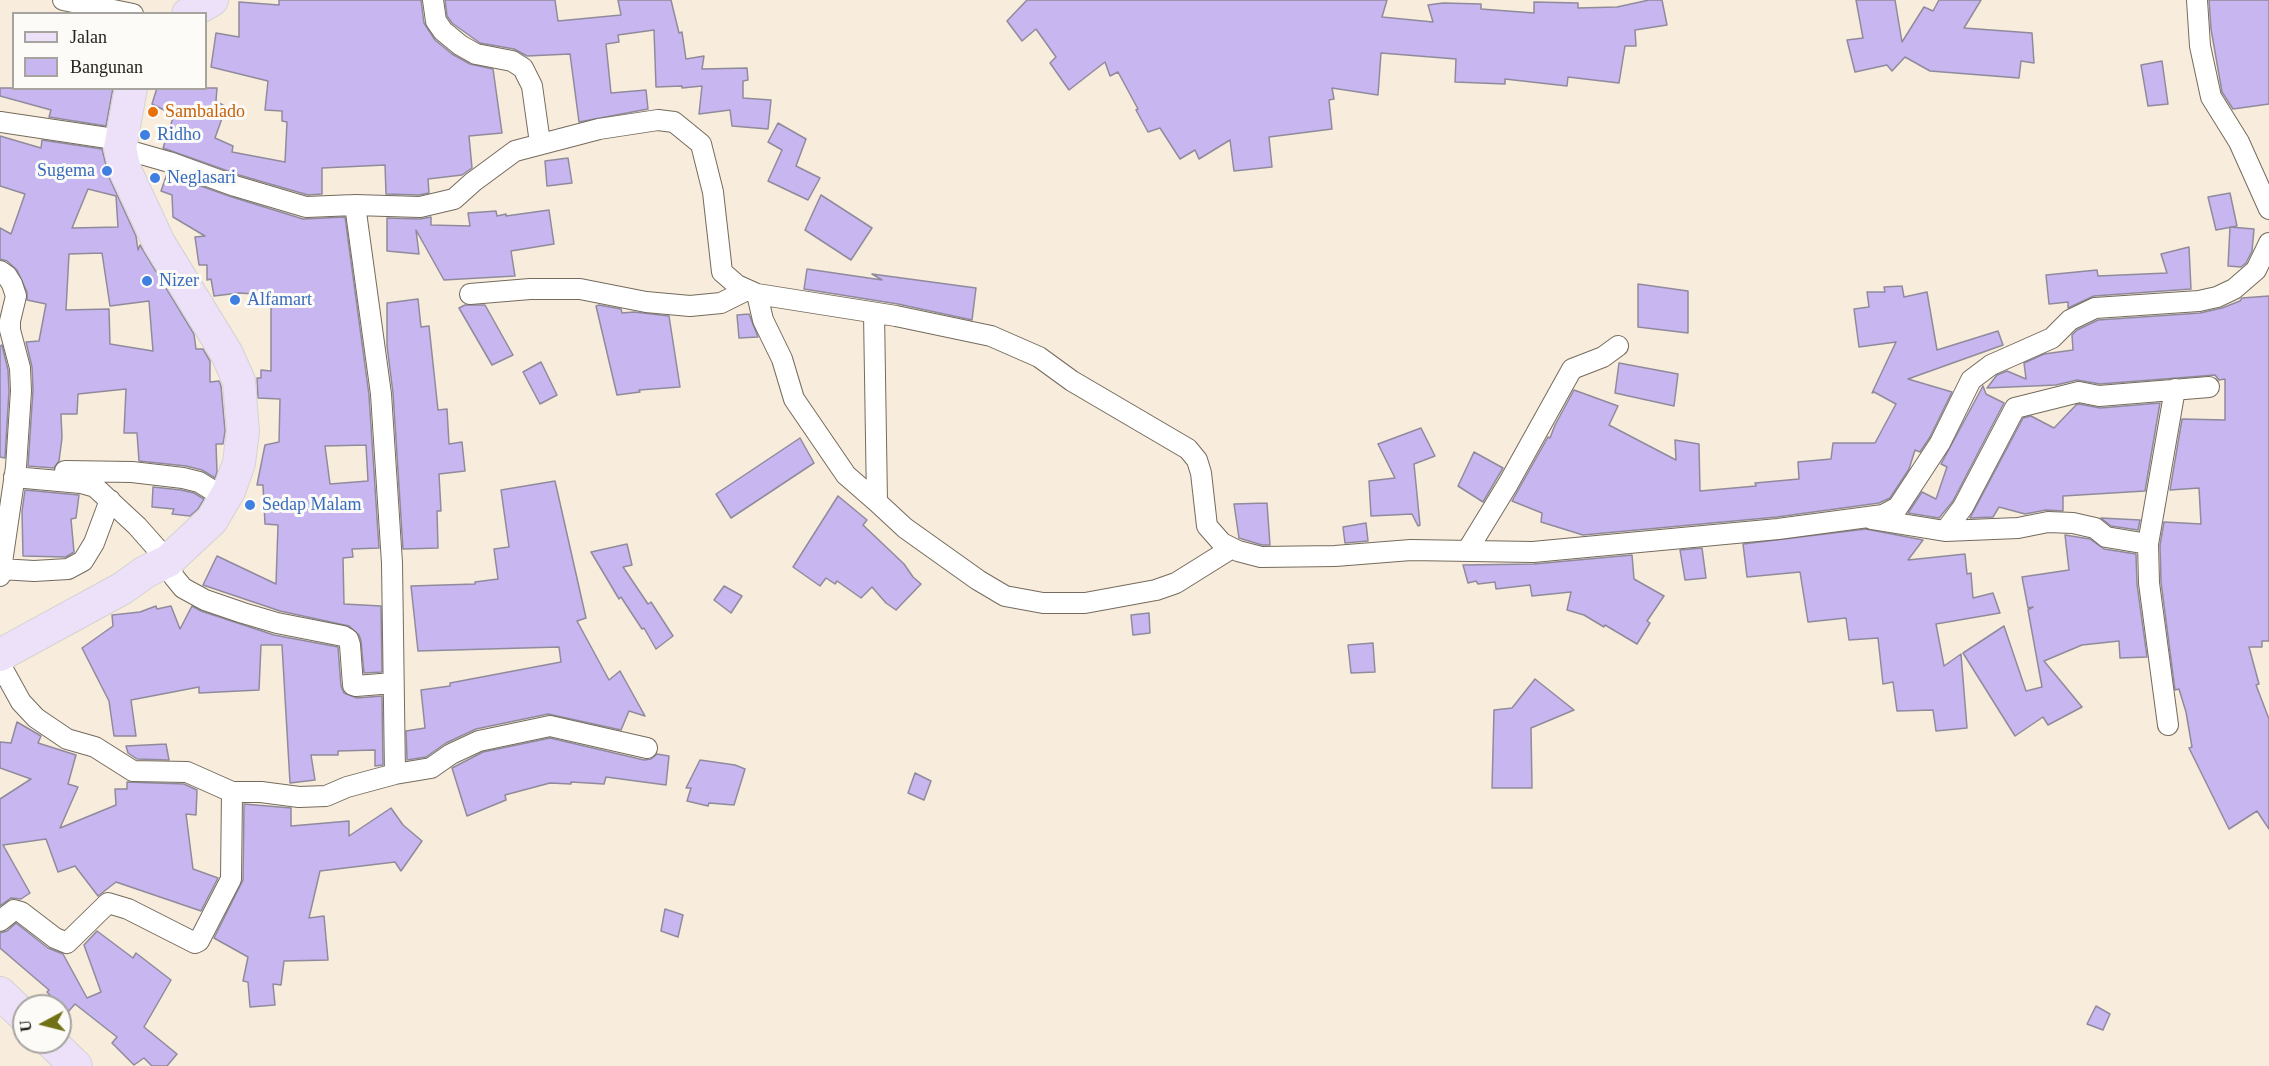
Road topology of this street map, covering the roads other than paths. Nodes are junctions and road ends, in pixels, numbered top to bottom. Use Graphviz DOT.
graph roads {
  1 [pos="63,0"];
  2 [pos="433,0"];
  3 [pos="2197,0"];
  4 [pos="123,12"];
  5 [pos="131,90"];
  6 [pos="0,122"];
  7 [pos="540,143"];
  8 [pos="120,144"];
  9 [pos="355,205"];
  10 [pos="2269,209"];
  11 [pos="2269,243"];
  12 [pos="0,271"];
  13 [pos="752,292"];
  14 [pos="470,294"];
  15 [pos="874,313"];
  16 [pos="5,319"];
  17 [pos="1618,346"];
  18 [pos="2209,387"];
  19 [pos="2175,389"];
  20 [pos="10,470"];
  21 [pos="225,498"];
  22 [pos="110,500"];
  23 [pos="877,502"];
  24 [pos="1861,518"];
  25 [pos="1944,531"];
  26 [pos="2148,544"];
  27 [pos="1232,548"];
  28 [pos="1467,551"];
  29 [pos="168,561"];
  30 [pos="1,571"];
  31 [pos="0,655"];
  32 [pos="0,664"];
  33 [pos="393,683"];
  34 [pos="2168,725"];
  35 [pos="647,748"];
  36 [pos="394,774"];
  37 [pos="232,792"];
  38 [pos="0,921"];
  39 [pos="0,993"];
  40 [pos="12,1004"];
  41 [pos="64,1054"];
  42 [pos="76,1066"];
  1 -- 4 [label="street"];
  2 -- 7 [label="street"];
  3 -- 10 [label="street"];
  5 -- 8 [label="main road"];
  6 -- 8 [label="street"];
  7 -- 9 [label="street"];
  7 -- 13 [label="street"];
  8 -- 9 [label="street"];
  8 -- 21 [label="main road"];
  9 -- 33 [label="street"];
  11 -- 24 [label="street"];
  12 -- 16 [label="street"];
  13 -- 14 [label="street"];
  13 -- 15 [label="street"];
  13 -- 23 [label="street"];
  15 -- 23 [label="street"];
  15 -- 27 [label="street"];
  16 -- 20 [label="street"];
  17 -- 28 [label="street"];
  18 -- 19 [label="street"];
  19 -- 25 [label="street"];
  19 -- 26 [label="street"];
  20 -- 21 [label="street"];
  20 -- 22 [label="street"];
  20 -- 30 [label="street"];
  21 -- 29 [label="main road"];
  22 -- 29 [label="street"];
  22 -- 30 [label="street"];
  23 -- 27 [label="street"];
  24 -- 25 [label="street"];
  24 -- 28 [label="street"];
  25 -- 26 [label="street"];
  26 -- 34 [label="street"];
  27 -- 28 [label="street"];
  29 -- 31 [label="main road"];
  29 -- 33 [label="street"];
  32 -- 37 [label="street"];
  33 -- 36 [label="street"];
  35 -- 36 [label="street"];
  36 -- 37 [label="street"];
  37 -- 38 [label="street"];
  39 -- 40 [label="main road"];
  41 -- 42 [label="main road"];
}
